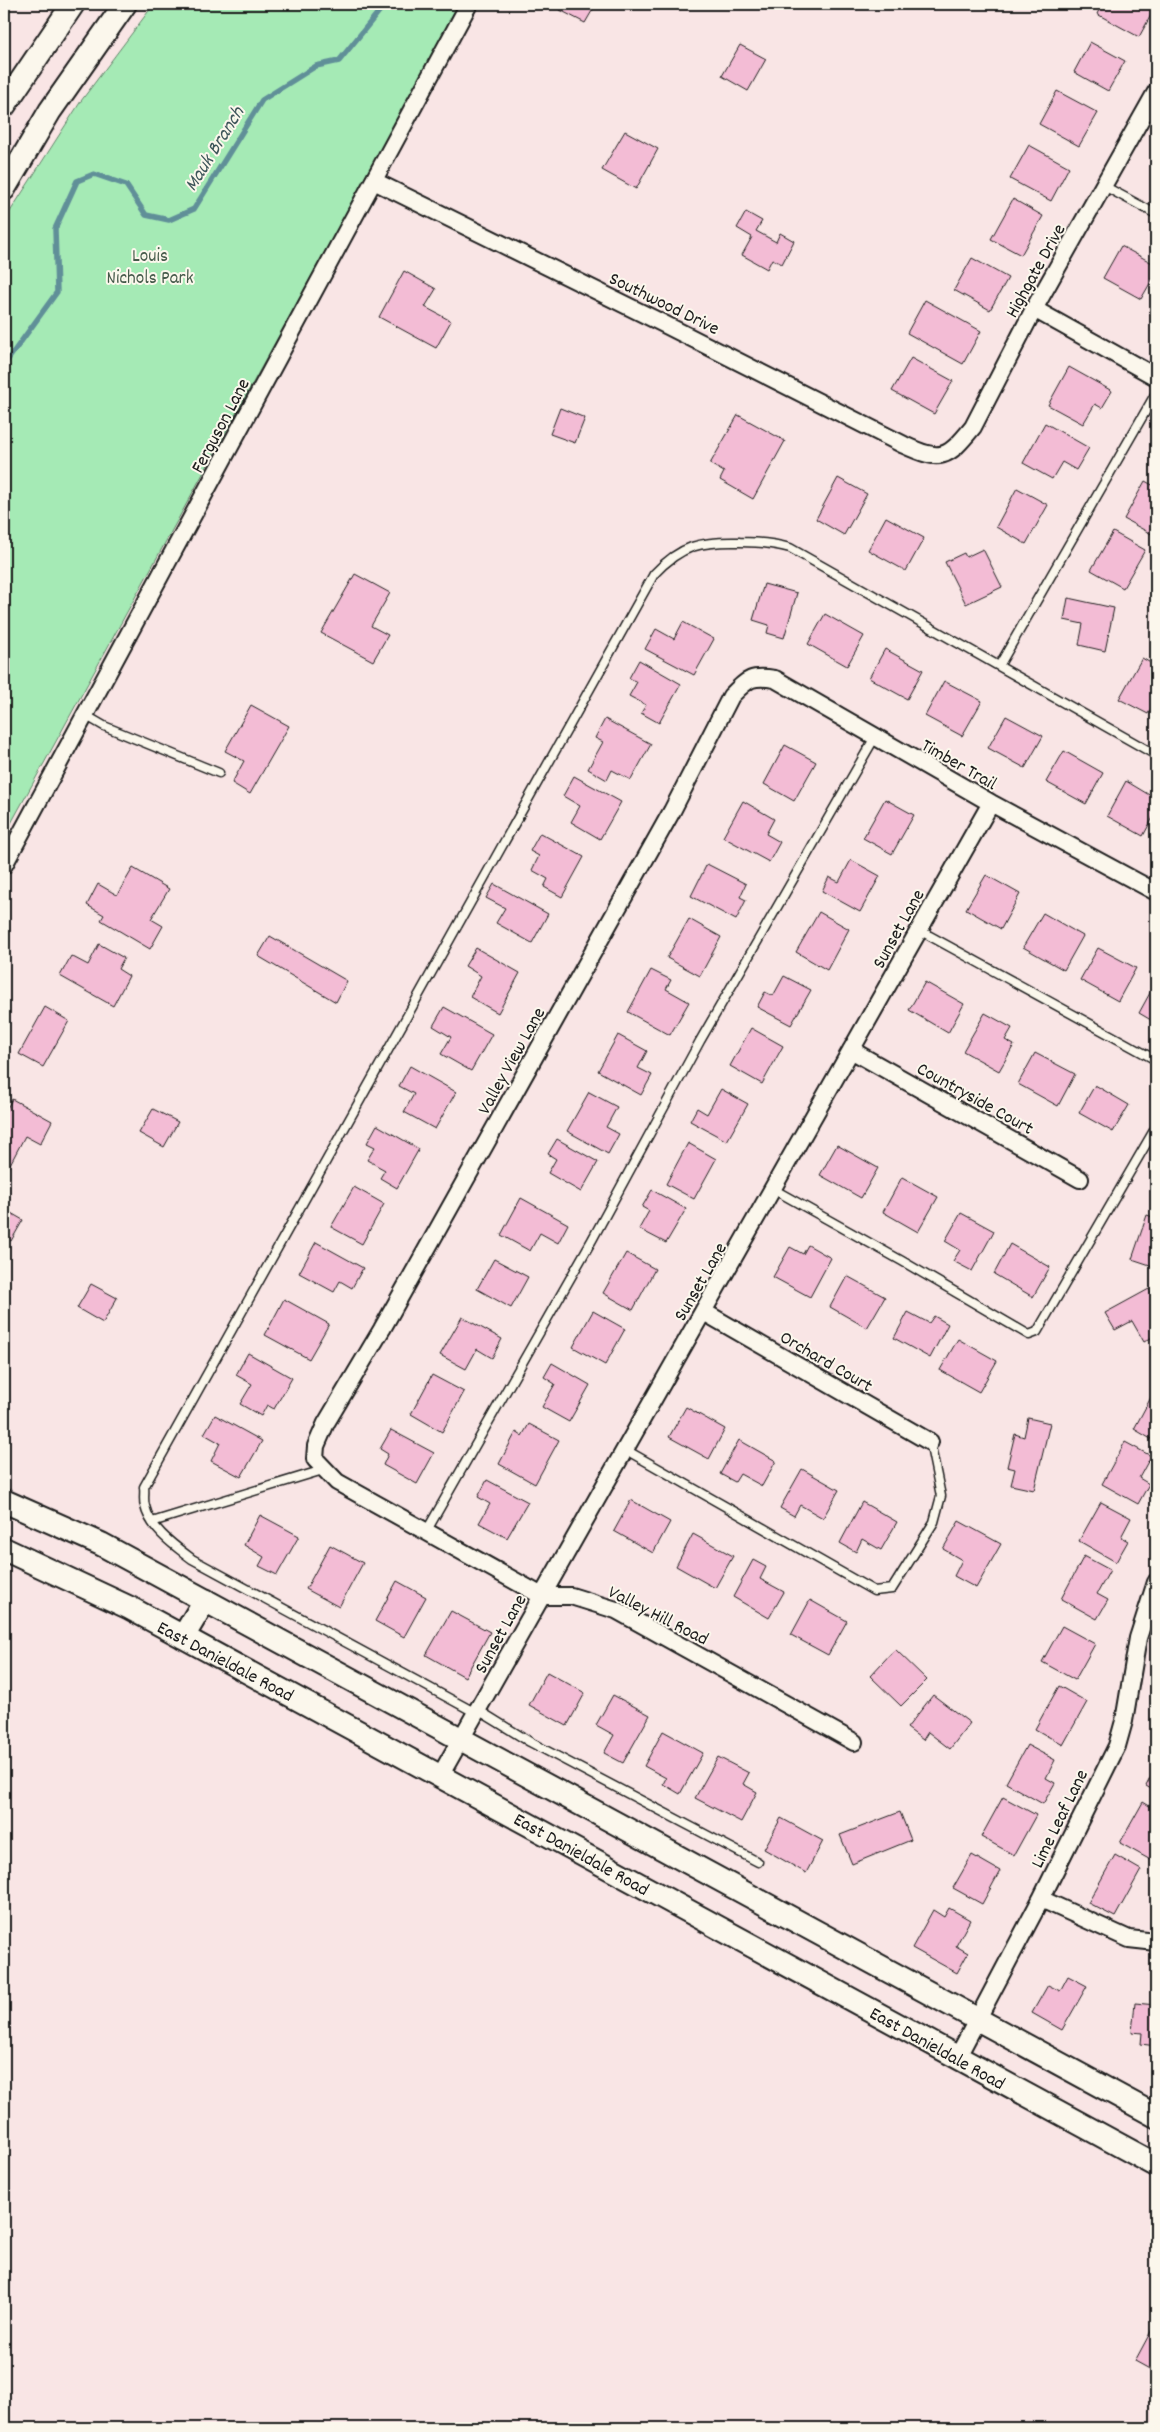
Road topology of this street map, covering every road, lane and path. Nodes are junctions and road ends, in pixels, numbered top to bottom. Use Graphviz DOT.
graph roads {
  1 [pos="73,4"];
  2 [pos="125,4"];
  3 [pos="469,4"];
  4 [pos="1156,92"];
  5 [pos="4,106"];
  6 [pos="374,181"];
  7 [pos="1104,186"];
  8 [pos="4,189"];
  9 [pos="1156,214"];
  10 [pos="1034,309"];
  11 [pos="1156,377"];
  12 [pos="1156,393"];
  13 [pos="938,457"];
  14 [pos="1000,666"];
  15 [pos="745,682"];
  16 [pos="85,715"];
  17 [pos="875,737"];
  18 [pos="1156,755"];
  19 [pos="219,773"];
  20 [pos="991,803"];
  21 [pos="4,865"];
  22 [pos="1156,892"];
  23 [pos="919,930"];
  24 [pos="851,1050"];
  25 [pos="1156,1060"];
  26 [pos="1156,1127"];
  27 [pos="1080,1179"];
  28 [pos="773,1189"];
  29 [pos="704,1312"];
  30 [pos="930,1442"];
  31 [pos="626,1450"];
  32 [pos="319,1464"];
  33 [pos="4,1501"];
  34 [pos="152,1522"];
  35 [pos="426,1532"];
  36 [pos="4,1549"];
  37 [pos="1156,1582"];
  38 [pos="542,1596"];
  39 [pos="205,1600"];
  40 [pos="183,1637"];
  41 [pos="477,1712"];
  42 [pos="462,1739"];
  43 [pos="854,1742"];
  44 [pos="440,1776"];
  45 [pos="758,1862"];
  46 [pos="1041,1899"];
  47 [pos="1156,1942"];
  48 [pos="977,2019"];
  49 [pos="958,2058"];
  50 [pos="1156,2116"];
  51 [pos="1156,2165"];
  1 -- 5 [label="main road"];
  2 -- 8 [label="main road"];
  3 -- 6 [label="street, Ferguson Lane"];
  4 -- 7 [label="street, Highgate Drive"];
  6 -- 13 [label="street, Southwood Drive"];
  6 -- 16 [label="street, Ferguson Lane"];
  7 -- 9 [label="lane"];
  7 -- 10 [label="street, Highgate Drive"];
  10 -- 11 [label="street"];
  10 -- 13 [label="street, Highgate Drive"];
  12 -- 14 [label="lane"];
  14 -- 18 [label="lane"];
  14 -- 34 [label="lane"];
  15 -- 17 [label="street, Timber Trail"];
  15 -- 32 [label="street, Valley View Lane"];
  16 -- 19 [label="lane"];
  16 -- 21 [label="street, Ferguson Lane"];
  17 -- 20 [label="street, Timber Trail"];
  17 -- 35 [label="lane"];
  20 -- 22 [label="street, Timber Trail"];
  20 -- 23 [label="street, Sunset Lane"];
  23 -- 24 [label="street, Sunset Lane"];
  23 -- 25 [label="lane"];
  24 -- 27 [label="street, Countryside Court"];
  24 -- 28 [label="street, Sunset Lane"];
  26 -- 28 [label="lane"];
  28 -- 29 [label="street, Sunset Lane"];
  29 -- 30 [label="street, Orchard Court"];
  29 -- 31 [label="street, Sunset Lane"];
  30 -- 31 [label="lane"];
  31 -- 38 [label="street, Sunset Lane"];
  32 -- 34 [label="lane"];
  32 -- 35 [label="street, Valley Hill Road"];
  33 -- 39 [label="main road"];
  34 -- 41 [label="lane"];
  35 -- 38 [label="street, Valley Hill Road"];
  36 -- 40 [label="main road, East Danieldale Road"];
  37 -- 46 [label="street, Lime Leaf Lane"];
  38 -- 41 [label="street, Sunset Lane"];
  38 -- 43 [label="street, Valley Hill Road"];
  39 -- 40 [label="main road"];
  39 -- 42 [label="main road"];
  40 -- 44 [label="main road, East Danieldale Road"];
  41 -- 42 [label="street, Sunset Lane"];
  41 -- 45 [label="lane"];
  42 -- 44 [label="street, Sunset Lane"];
  42 -- 48 [label="main road"];
  44 -- 49 [label="main road, East Danieldale Road"];
  46 -- 47 [label="street"];
  46 -- 48 [label="street, Lime Leaf Lane"];
  48 -- 49 [label="street, Lime Leaf Lane"];
  48 -- 50 [label="main road"];
  49 -- 51 [label="main road, East Danieldale Road"];
}
